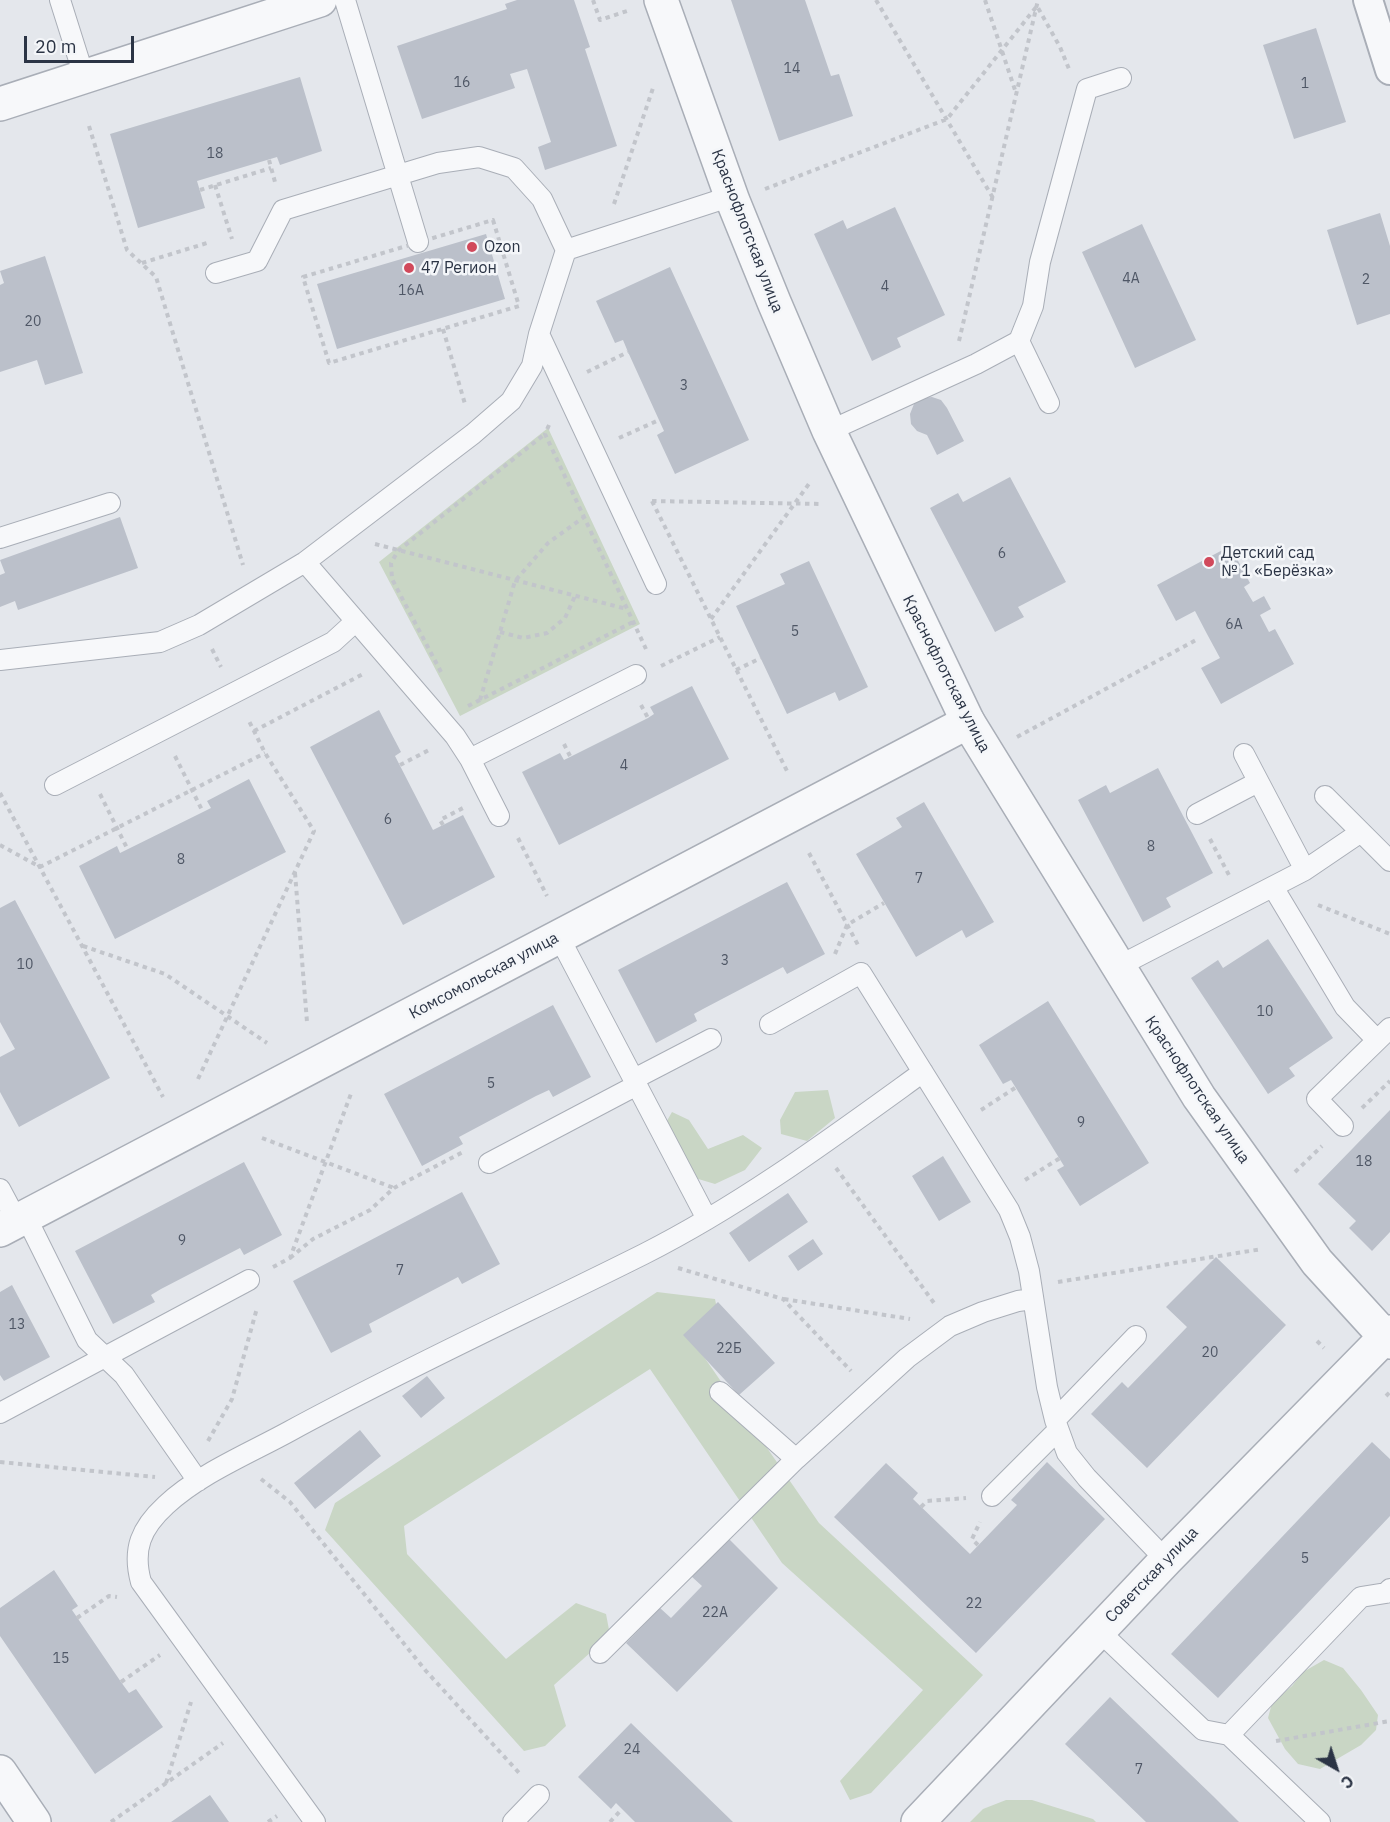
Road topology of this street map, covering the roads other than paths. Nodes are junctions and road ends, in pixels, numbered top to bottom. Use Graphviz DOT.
graph roads {
  1 [pos="60,0"];
  2 [pos="320,0"];
  3 [pos="345,0"];
  4 [pos="661,0"];
  5 [pos="1368,0"];
  6 [pos="1390,70"];
  7 [pos="84,76"];
  8 [pos="1121,78"];
  9 [pos="0,104"];
  10 [pos="397,175"];
  11 [pos="732,199"];
  12 [pos="418,242"];
  13 [pos="566,250"];
  14 [pos="216,273"];
  15 [pos="540,334"];
  16 [pos="1019,341"];
  17 [pos="1049,403"];
  18 [pos="829,431"];
  19 [pos="110,503"];
  20 [pos="0,538"];
  21 [pos="305,562"];
  22 [pos="656,584"];
  23 [pos="356,621"];
  24 [pos="0,660"];
  25 [pos="636,675"];
  26 [pos="968,722"];
  27 [pos="1244,754"];
  28 [pos="470,759"];
  29 [pos="1258,782"];
  30 [pos="55,785"];
  31 [pos="1325,796"];
  32 [pos="1197,814"];
  33 [pos="499,816"];
  34 [pos="1361,832"];
  35 [pos="1390,861"];
  36 [pos="1305,870"];
  37 [pos="1273,887"];
  38 [pos="559,937"];
  39 [pos="1117,967"];
  40 [pos="770,1024"];
  41 [pos="1384,1034"];
  42 [pos="711,1039"];
  43 [pos="923,1072"];
  44 [pos="635,1082"];
  45 [pos="1343,1126"];
  46 [pos="489,1163"];
  47 [pos="0,1189"];
  48 [pos="707,1219"];
  49 [pos="14,1223"];
  50 [pos="249,1280"];
  51 [pos="1032,1293"];
  52 [pos="1136,1336"];
  53 [pos="1388,1337"];
  54 [pos="104,1357"];
  55 [pos="720,1392"];
  56 [pos="0,1413"];
  57 [pos="1057,1425"];
  58 [pos="796,1459"];
  59 [pos="198,1481"];
  60 [pos="992,1496"];
  61 [pos="1166,1560"];
  62 [pos="1389,1593"];
  63 [pos="1100,1631"];
  64 [pos="600,1653"];
  65 [pos="1235,1741"];
  66 [pos="0,1772"];
  67 [pos="539,1795"];
  68 [pos="34,1822"];
  69 [pos="315,1822"];
  70 [pos="514,1822"];
  71 [pos="918,1822"];
  72 [pos="1320,1822"];
  1 -- 7 [label="lane"];
  2 -- 7 [label="street"];
  3 -- 10 [label="lane"];
  4 -- 11 [label="street, Краснофлотская улица"];
  5 -- 6 [label="street"];
  7 -- 9 [label="street"];
  8 -- 16 [label="lane"];
  10 -- 12 [label="lane"];
  10 -- 13 [label="lane"];
  10 -- 14 [label="lane"];
  11 -- 13 [label="lane"];
  11 -- 18 [label="street, Краснофлотская улица"];
  13 -- 15 [label="lane"];
  15 -- 21 [label="lane"];
  15 -- 22 [label="lane"];
  16 -- 17 [label="lane"];
  16 -- 18 [label="lane"];
  18 -- 26 [label="street, Краснофлотская улица"];
  19 -- 20 [label="lane"];
  21 -- 23 [label="lane"];
  21 -- 24 [label="lane"];
  23 -- 28 [label="lane"];
  23 -- 30 [label="lane"];
  25 -- 28 [label="lane"];
  26 -- 38 [label="street, Комсомольская улица"];
  26 -- 39 [label="street, Краснофлотская улица"];
  27 -- 29 [label="lane"];
  28 -- 33 [label="lane"];
  29 -- 32 [label="lane"];
  29 -- 36 [label="lane"];
  31 -- 34 [label="lane"];
  34 -- 35 [label="lane"];
  34 -- 36 [label="lane"];
  36 -- 37 [label="lane"];
  37 -- 39 [label="lane"];
  37 -- 41 [label="lane"];
  38 -- 44 [label="lane"];
  38 -- 49 [label="street, Комсомольская улица"];
  39 -- 53 [label="street, Краснофлотская улица"];
  40 -- 43 [label="lane"];
  41 -- 45 [label="lane"];
  42 -- 44 [label="lane"];
  43 -- 48 [label="lane"];
  43 -- 51 [label="lane"];
  44 -- 46 [label="lane"];
  44 -- 48 [label="lane"];
  47 -- 49 [label="lane"];
  48 -- 59 [label="lane"];
  49 -- 54 [label="lane"];
  50 -- 54 [label="lane"];
  51 -- 57 [label="lane"];
  51 -- 58 [label="lane"];
  52 -- 57 [label="lane"];
  53 -- 61 [label="street, Советская улица"];
  54 -- 56 [label="lane"];
  54 -- 59 [label="lane"];
  55 -- 58 [label="lane"];
  57 -- 60 [label="lane"];
  57 -- 61 [label="lane"];
  58 -- 64 [label="lane"];
  59 -- 69 [label="lane"];
  61 -- 63 [label="street, Советская улица"];
  62 -- 65 [label="lane"];
  63 -- 65 [label="lane"];
  63 -- 71 [label="street, Советская улица"];
  65 -- 72 [label="lane"];
  66 -- 68 [label="street"];
  67 -- 70 [label="lane"];
}
